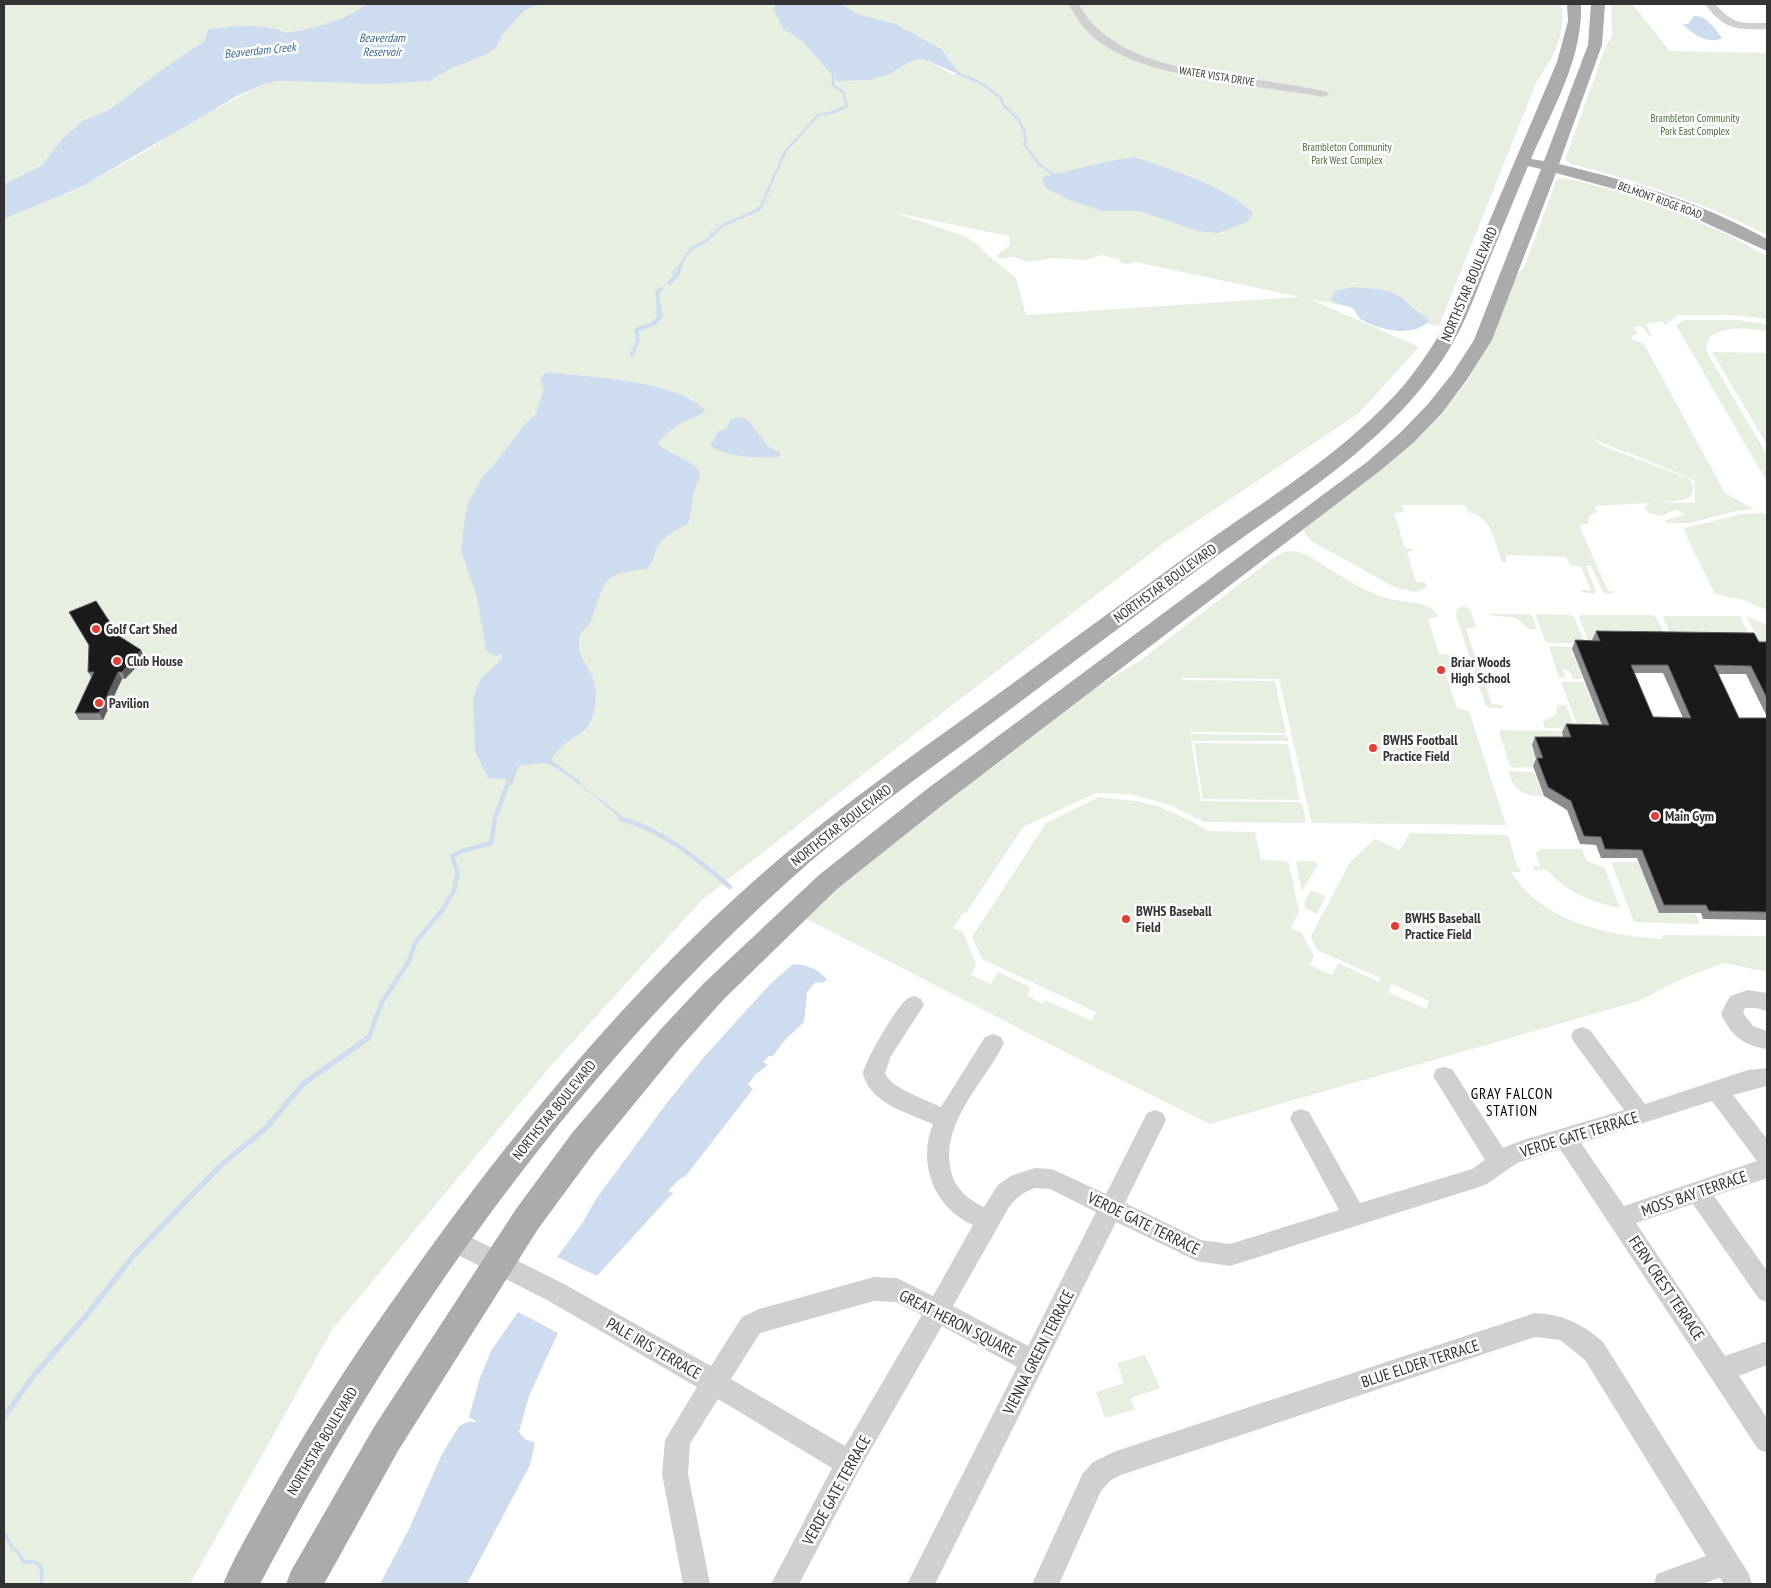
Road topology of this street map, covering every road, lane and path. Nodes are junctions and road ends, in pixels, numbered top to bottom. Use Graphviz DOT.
graph roads {
  1 [pos="1073,4"];
  2 [pos="1574,4"];
  3 [pos="1598,4"];
  4 [pos="1710,4"];
  5 [pos="1767,26"];
  6 [pos="1323,94"];
  7 [pos="1521,160"];
  8 [pos="1549,167"];
  9 [pos="1767,246"];
  10 [pos="1767,1002"];
  11 [pos="914,1005"];
  12 [pos="1582,1036"];
  13 [pos="1767,1040"];
  14 [pos="993,1043"];
  15 [pos="1444,1076"];
  16 [pos="1767,1077"];
  17 [pos="1716,1090"];
  18 [pos="1640,1116"];
  19 [pos="1301,1118"];
  20 [pos="945,1119"];
  21 [pos="1155,1120"];
  22 [pos="1565,1137"];
  23 [pos="1767,1156"];
  24 [pos="1500,1163"];
  25 [pos="1767,1168"];
  26 [pos="1697,1191"];
  27 [pos="1112,1207"];
  28 [pos="1356,1216"];
  29 [pos="1620,1218"];
  30 [pos="988,1220"];
  31 [pos="454,1241"];
  32 [pos="499,1262"];
  33 [pos="1767,1291"];
  34 [pos="938,1311"];
  35 [pos="1767,1353"];
  36 [pos="1032,1362"];
  37 [pos="1721,1370"];
  38 [pos="714,1382"];
  39 [pos="1767,1440"];
  40 [pos="849,1463"];
  41 [pos="1732,1573"];
  42 [pos="241,1584"];
  43 [pos="304,1584"];
  44 [pos="696,1584"];
  45 [pos="785,1584"];
  46 [pos="921,1584"];
  47 [pos="1045,1584"];
  48 [pos="1667,1584"];
  1 -- 6 [label="street, WATER VISTA DRIVE"];
  2 -- 7 [label="main road"];
  3 -- 8 [label="main road"];
  4 -- 5 [label="street"];
  7 -- 8 [label="main road, BELMONT RIDGE ROAD"];
  7 -- 31 [label="main road, NORTHSTAR BOULEVARD"];
  8 -- 9 [label="main road, BELMONT RIDGE ROAD"];
  8 -- 32 [label="main road"];
  10 -- 13 [label="street"];
  11 -- 20 [label="street"];
  12 -- 18 [label="street"];
  14 -- 20 [label="street"];
  15 -- 24 [label="street"];
  16 -- 17 [label="street, VERDE GATE TERRACE"];
  17 -- 18 [label="street, VERDE GATE TERRACE"];
  17 -- 23 [label="street"];
  18 -- 22 [label="street, VERDE GATE TERRACE"];
  19 -- 28 [label="street"];
  20 -- 30 [label="street"];
  21 -- 27 [label="street, VIENNA GREEN TERRACE"];
  22 -- 24 [label="street, VERDE GATE TERRACE"];
  22 -- 29 [label="street, FERN CREST TERRACE"];
  24 -- 28 [label="street, VERDE GATE TERRACE"];
  25 -- 26 [label="street, MOSS BAY TERRACE"];
  26 -- 29 [label="street, MOSS BAY TERRACE"];
  26 -- 33 [label="street"];
  27 -- 28 [label="street, VERDE GATE TERRACE"];
  27 -- 30 [label="street, VERDE GATE TERRACE"];
  27 -- 36 [label="street, VIENNA GREEN TERRACE"];
  29 -- 37 [label="street, FERN CREST TERRACE"];
  30 -- 34 [label="street, VERDE GATE TERRACE"];
  31 -- 32 [label="street, PALE IRIS TERRACE"];
  31 -- 42 [label="main road, NORTHSTAR BOULEVARD"];
  32 -- 38 [label="street, PALE IRIS TERRACE"];
  32 -- 43 [label="main road"];
  34 -- 36 [label="street, GREAT HERON SQUARE"];
  34 -- 38 [label="street, GREAT HERON SQUARE"];
  34 -- 40 [label="street, VERDE GATE TERRACE"];
  35 -- 37 [label="street"];
  36 -- 46 [label="street, VIENNA GREEN TERRACE"];
  37 -- 39 [label="street, FERN CREST TERRACE"];
  38 -- 40 [label="street, PALE IRIS TERRACE"];
  38 -- 44 [label="street, GREAT HERON SQUARE"];
  40 -- 45 [label="street, VERDE GATE TERRACE"];
  41 -- 47 [label="street, BLUE ELDER TERRACE"];
  41 -- 48 [label="street"];
}
